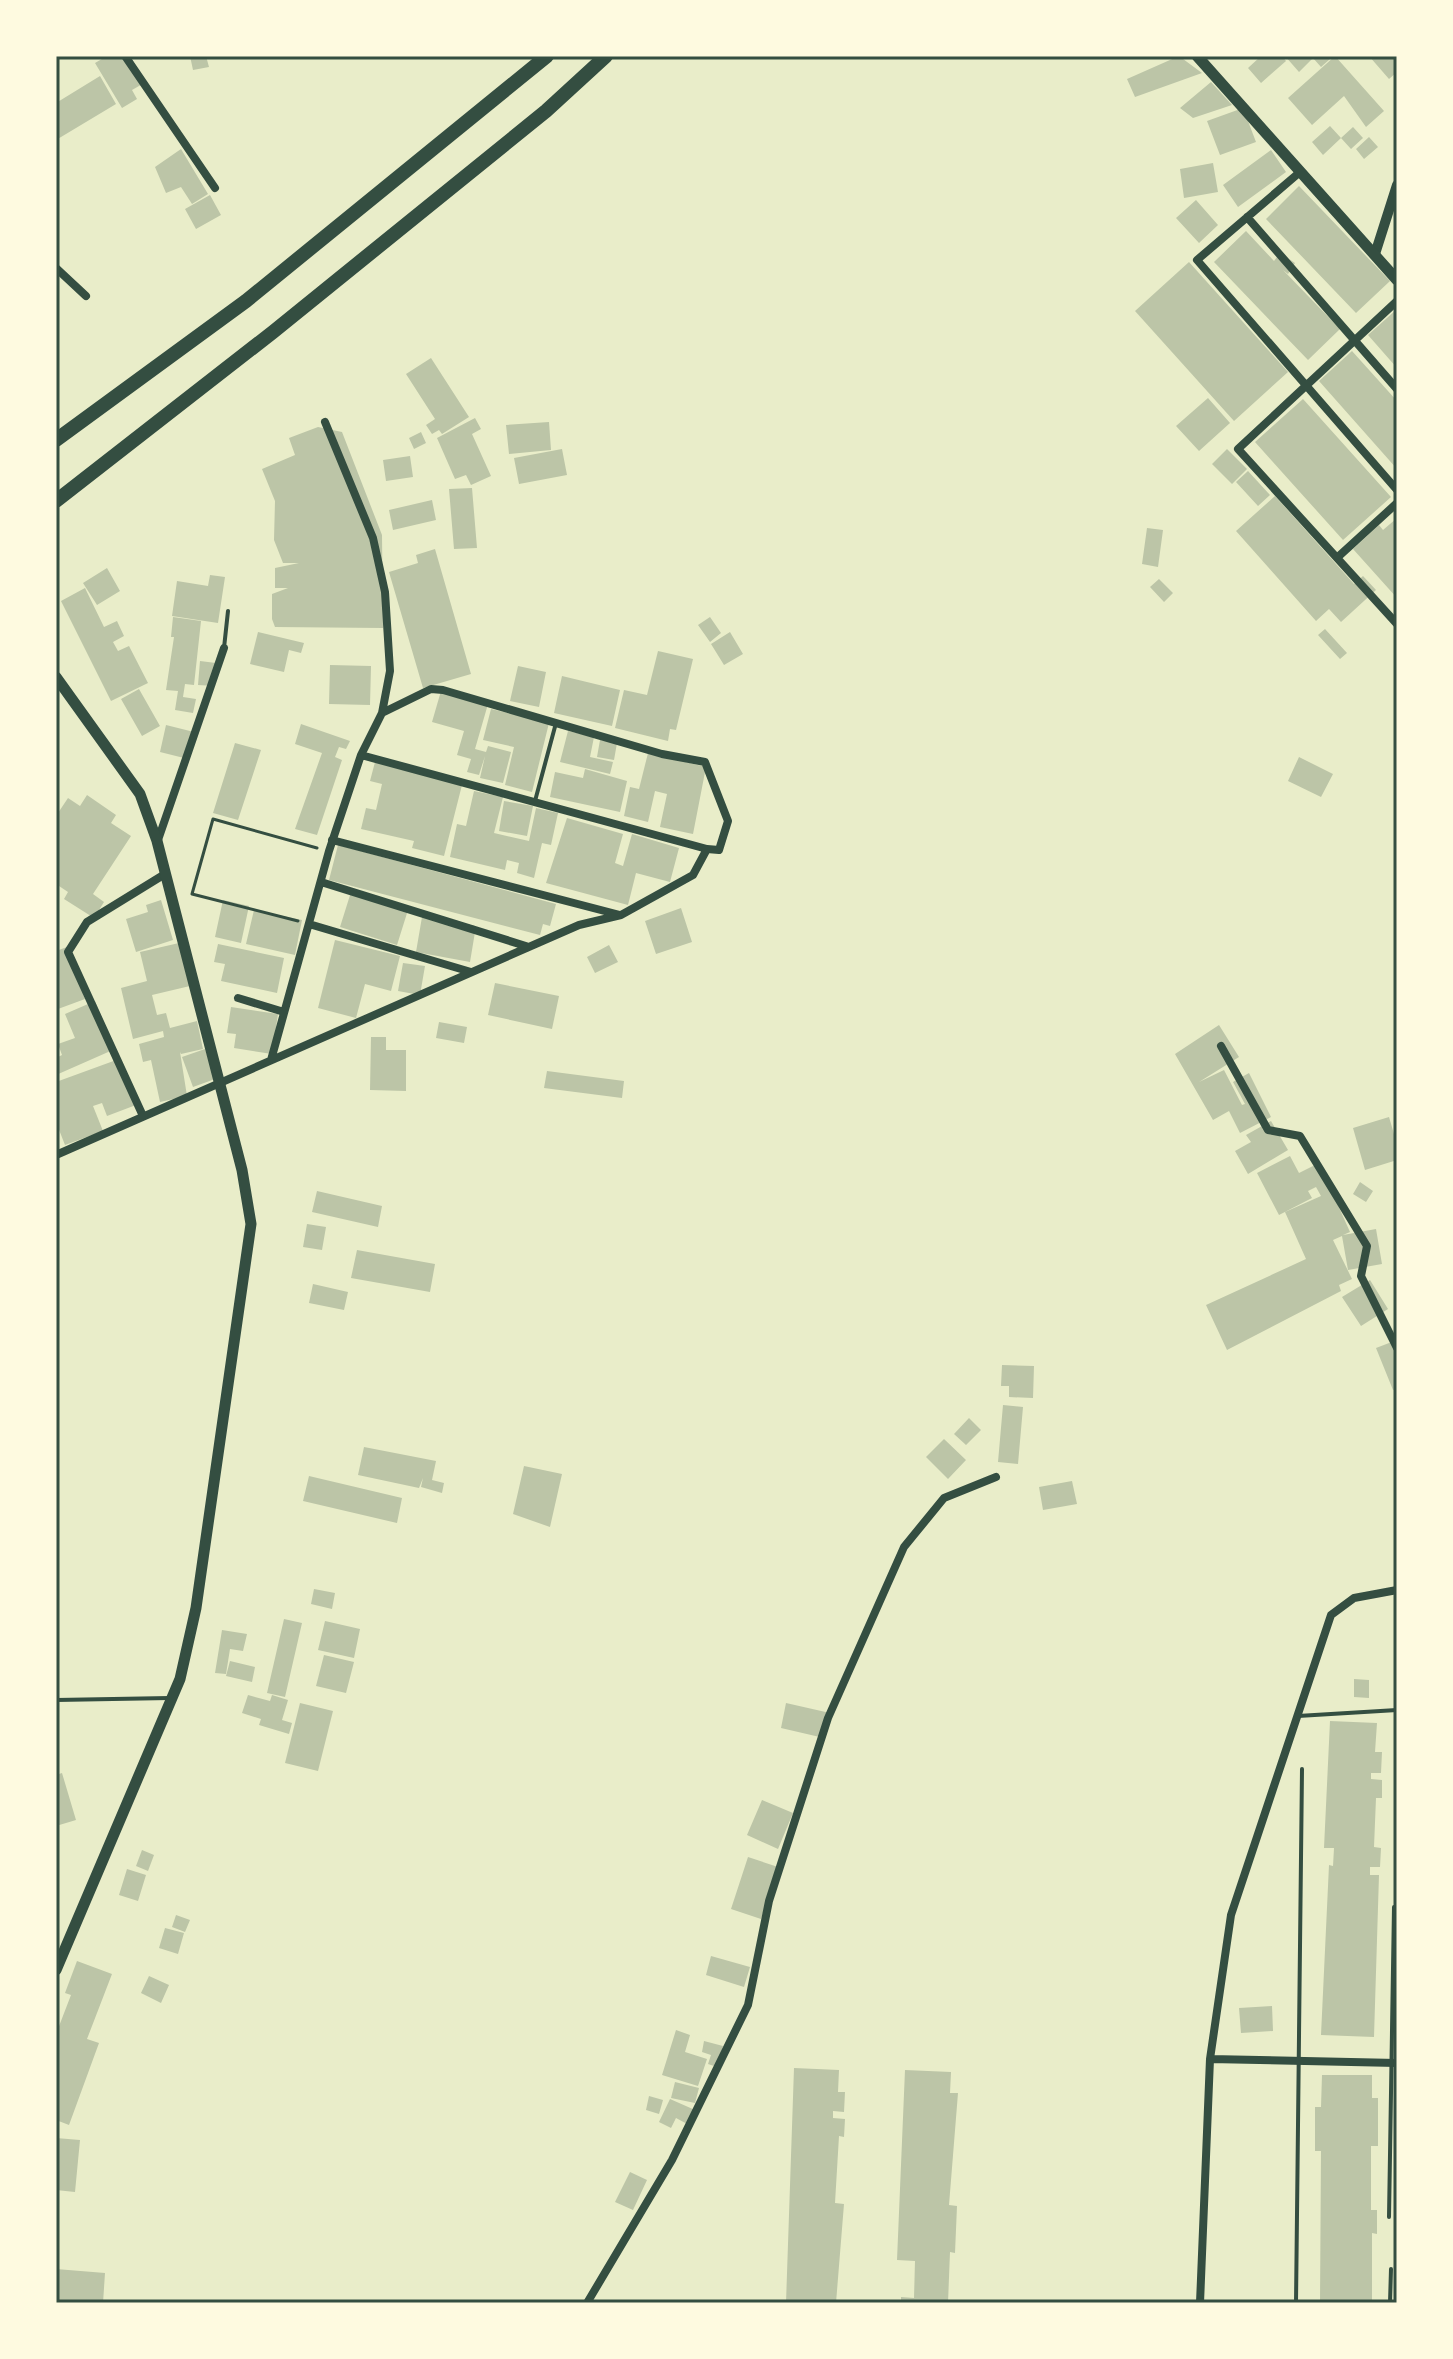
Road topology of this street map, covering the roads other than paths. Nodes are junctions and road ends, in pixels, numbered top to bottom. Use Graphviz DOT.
graph roads {
  1 [pos="125,56"];
  2 [pos="547,56"];
  3 [pos="606,56"];
  4 [pos="1197,56"];
  5 [pos="1300,172"];
  6 [pos="1397,185"];
  7 [pos="215,188"];
  8 [pos="1247,217"];
  9 [pos="1375,254"];
  10 [pos="56,268"];
  11 [pos="1397,280"];
  12 [pos="86,296"];
  13 [pos="1397,301"];
  14 [pos="1355,340"];
  15 [pos="1306,386"];
  16 [pos="1397,389"];
  17 [pos="325,422"];
  18 [pos="56,440"];
  19 [pos="1397,490"];
  20 [pos="56,501"];
  21 [pos="1397,503"];
  22 [pos="1339,556"];
  23 [pos="228,611"];
  24 [pos="1397,624"];
  25 [pos="224,648"];
  26 [pos="56,677"];
  27 [pos="382,713"];
  28 [pos="557,721"];
  29 [pos="361,755"];
  30 [pos="535,801"];
  31 [pos="332,840"];
  32 [pos="157,841"];
  33 [pos="707,849"];
  34 [pos="165,874"];
  35 [pos="321,882"];
  36 [pos="621,915"];
  37 [pos="309,924"];
  38 [pos="529,947"];
  39 [pos="472,972"];
  40 [pos="238,998"];
  41 [pos="284,1012"];
  42 [pos="1221,1046"];
  43 [pos="271,1060"];
  44 [pos="218,1084"];
  45 [pos="143,1116"];
  46 [pos="56,1155"];
  47 [pos="1397,1348"];
  48 [pos="996,1477"];
  49 [pos="1397,1590"];
  50 [pos="172,1698"];
  51 [pos="56,1700"];
  52 [pos="1397,1710"];
  53 [pos="1295,1717"];
  54 [pos="1302,1769"];
  55 [pos="1394,1907"];
  56 [pos="56,1970"];
  57 [pos="1210,2059"];
  58 [pos="1299,2061"];
  59 [pos="1394,2063"];
  60 [pos="1389,2217"];
  61 [pos="1391,2269"];
  62 [pos="587,2303"];
  63 [pos="1200,2303"];
  64 [pos="1296,2303"];
  65 [pos="1390,2303"];
  1 -- 7 [label="street"];
  2 -- 18 [label="highway"];
  3 -- 20 [label="highway"];
  4 -- 5 [label="main road"];
  5 -- 8 [label="street"];
  5 -- 9 [label="main road"];
  6 -- 9 [label="street"];
  8 -- 14 [label="street"];
  8 -- 15 [label="street"];
  9 -- 11 [label="main road"];
  10 -- 12 [label="street"];
  13 -- 14 [label="street"];
  14 -- 15 [label="street"];
  14 -- 16 [label="street"];
  15 -- 19 [label="street"];
  15 -- 22 [label="street"];
  17 -- 27 [label="street"];
  21 -- 22 [label="street"];
  22 -- 24 [label="street"];
  23 -- 25 [label="lane"];
  25 -- 32 [label="street"];
  26 -- 32 [label="main road"];
  27 -- 28 [label="street"];
  27 -- 29 [label="street"];
  28 -- 30 [label="lane"];
  28 -- 33 [label="street"];
  29 -- 30 [label="street"];
  29 -- 31 [label="street"];
  30 -- 33 [label="street"];
  31 -- 35 [label="street"];
  31 -- 36 [label="street"];
  32 -- 34 [label="main road"];
  33 -- 36 [label="street"];
  34 -- 44 [label="main road"];
  34 -- 45 [label="street"];
  35 -- 37 [label="street"];
  35 -- 38 [label="street"];
  36 -- 38 [label="street"];
  37 -- 39 [label="street"];
  37 -- 41 [label="street"];
  38 -- 39 [label="street"];
  39 -- 43 [label="street"];
  40 -- 41 [label="street"];
  41 -- 43 [label="street"];
  42 -- 47 [label="street"];
  43 -- 44 [label="street"];
  44 -- 45 [label="street"];
  44 -- 50 [label="main road"];
  45 -- 46 [label="street"];
  48 -- 62 [label="street"];
  49 -- 53 [label="street"];
  50 -- 51 [label="lane"];
  50 -- 56 [label="main road"];
  52 -- 53 [label="lane"];
  53 -- 57 [label="street"];
  54 -- 58 [label="lane"];
  55 -- 59 [label="lane"];
  57 -- 58 [label="street"];
  57 -- 63 [label="street"];
  58 -- 59 [label="street"];
  58 -- 64 [label="lane"];
  59 -- 60 [label="lane"];
  61 -- 65 [label="lane"];
}
